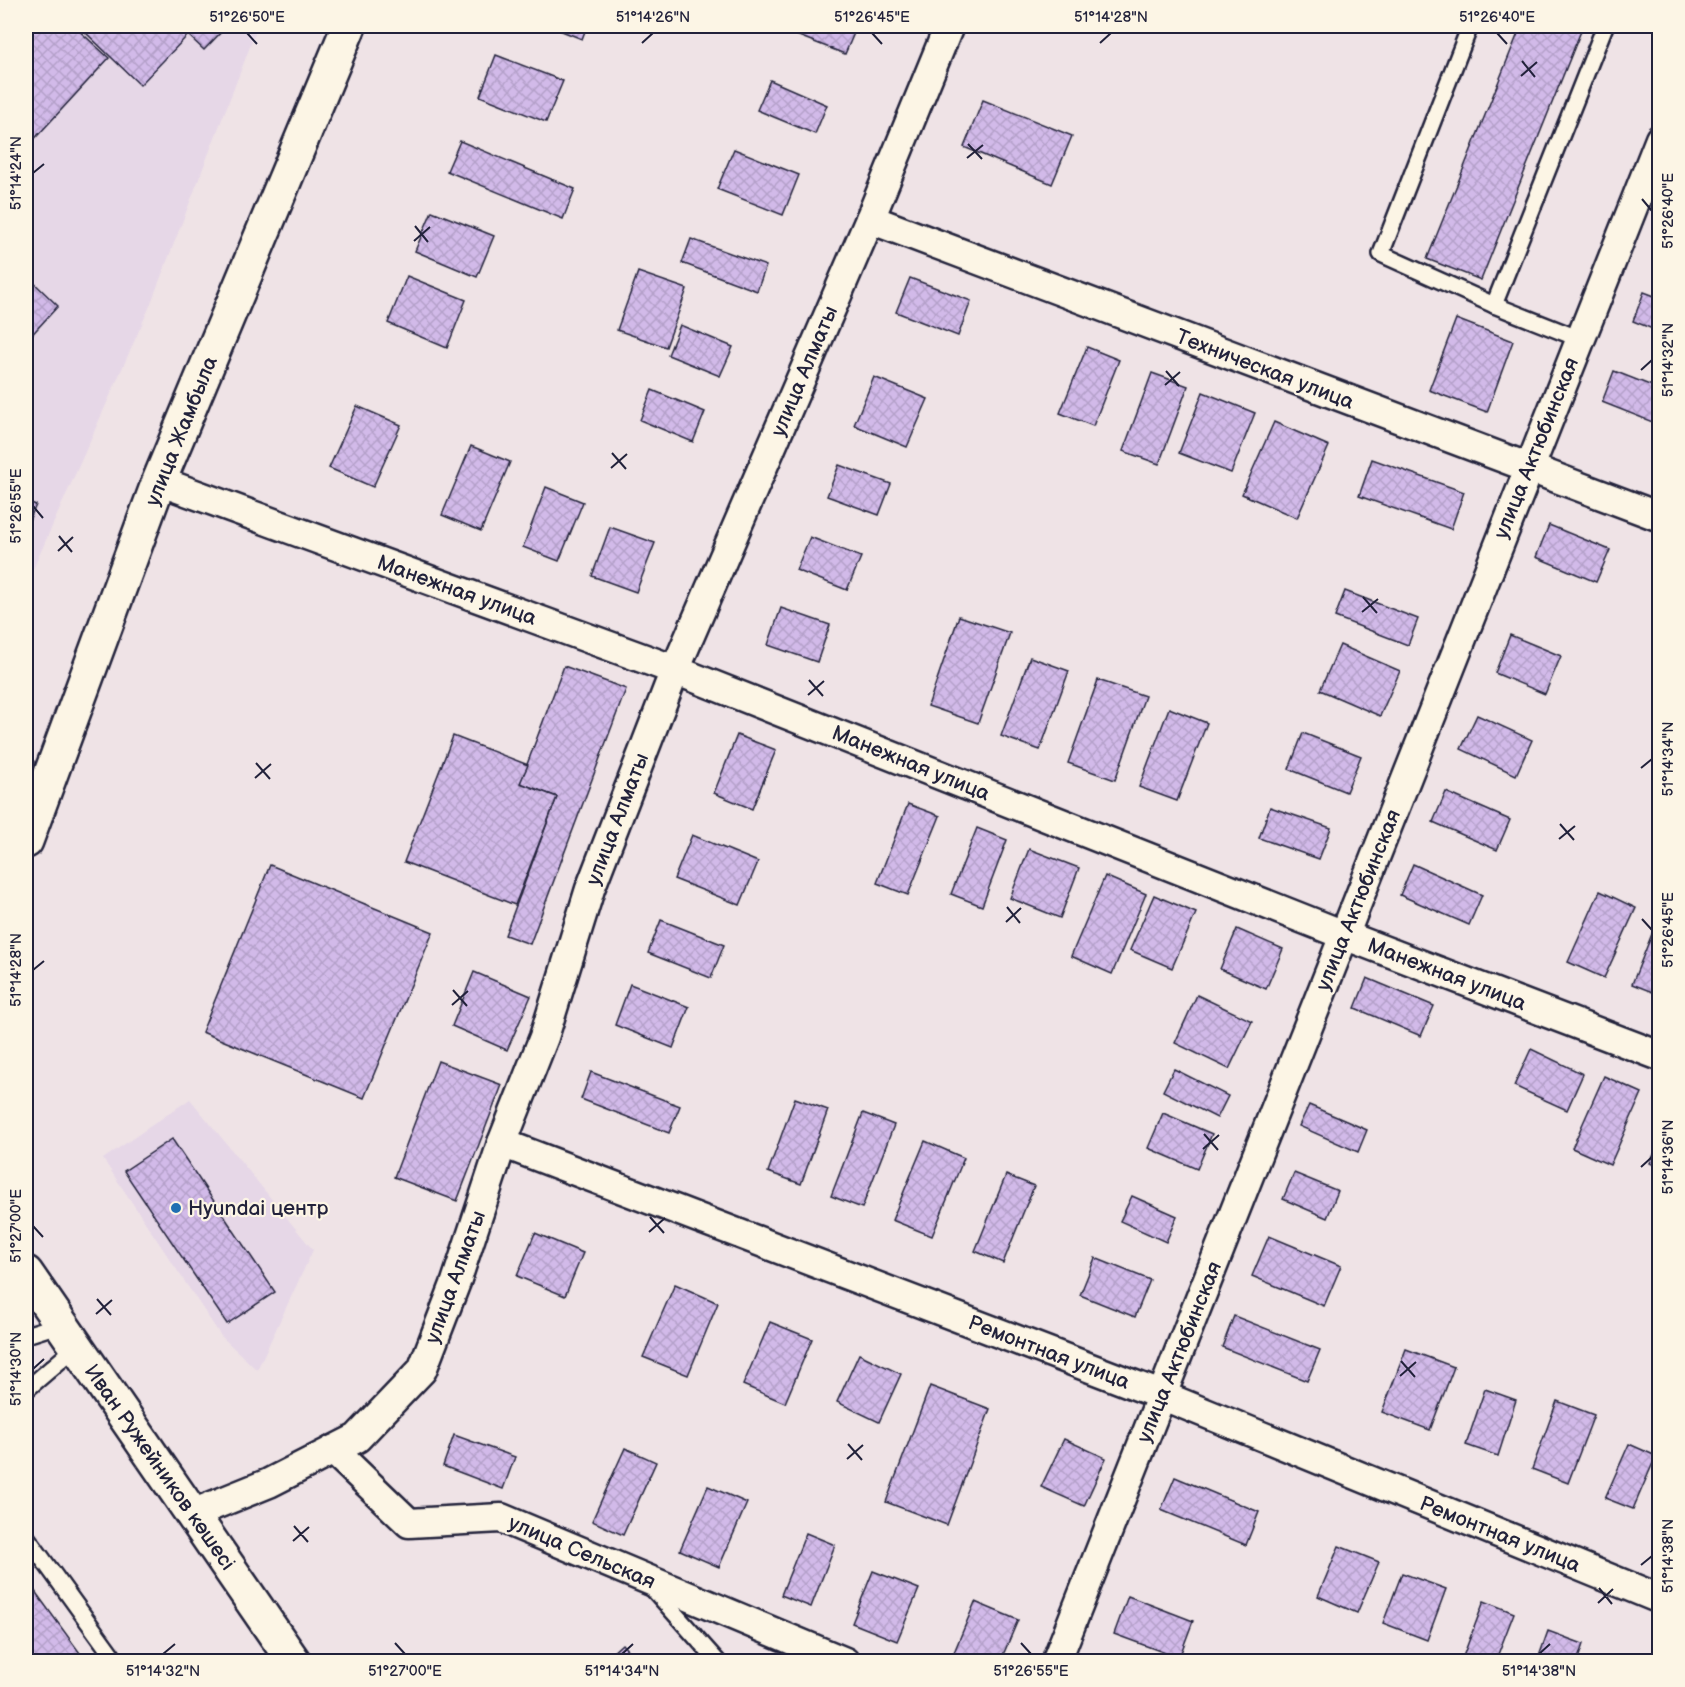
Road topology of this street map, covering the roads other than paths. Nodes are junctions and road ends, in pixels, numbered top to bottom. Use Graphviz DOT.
graph roads {
  1 [pos="349,26"];
  2 [pos="949,26"];
  3 [pos="1470,26"];
  4 [pos="1605,26"];
  5 [pos="1659,139"];
  6 [pos="870,219"];
  7 [pos="1494,305"];
  8 [pos="1580,339"];
  9 [pos="1528,469"];
  10 [pos="159,481"];
  11 [pos="1659,517"];
  12 [pos="675,670"];
  13 [pos="26,841"];
  14 [pos="1344,935"];
  15 [pos="1659,1056"];
  16 [pos="502,1143"];
  17 [pos="26,1274"];
  18 [pos="26,1335"];
  19 [pos="68,1336"];
  20 [pos="26,1390"];
  21 [pos="1161,1395"];
  22 [pos="333,1450"];
  23 [pos="192,1514"];
  24 [pos="26,1536"];
  25 [pos="643,1577"];
  26 [pos="1659,1599"];
  27 [pos="293,1661"];
  28 [pos="117,1662"];
  29 [pos="718,1662"];
  30 [pos="844,1662"];
  31 [pos="1056,1662"];
  1 -- 10 [label="street, улица Жамбыла"];
  2 -- 6 [label="street, улица Алматы"];
  3 -- 7 [label="lane"];
  4 -- 7 [label="lane"];
  5 -- 8 [label="street, улица Актюбинская"];
  6 -- 9 [label="street, Техническая улица"];
  6 -- 12 [label="street, улица Алматы"];
  7 -- 8 [label="lane"];
  8 -- 9 [label="street, улица Актюбинская"];
  9 -- 11 [label="street, Техническая улица"];
  9 -- 14 [label="street, улица Актюбинская"];
  10 -- 12 [label="street, Манежная улица"];
  10 -- 13 [label="street, улица Жамбыла"];
  12 -- 14 [label="street, Манежная улица"];
  12 -- 16 [label="street, улица Алматы"];
  14 -- 15 [label="street, Манежная улица"];
  14 -- 21 [label="street, улица Актюбинская"];
  16 -- 21 [label="street, Ремонтная улица"];
  16 -- 22 [label="street, улица Алматы"];
  17 -- 19 [label="street, Иван Ружейников көшесі"];
  18 -- 19 [label="lane"];
  19 -- 20 [label="lane"];
  19 -- 23 [label="street, Иван Ружейников көшесі"];
  21 -- 26 [label="street, Ремонтная улица"];
  21 -- 31 [label="street, улица Актюбинская"];
  22 -- 23 [label="street, улица Алматы"];
  22 -- 25 [label="street, улица Сельская"];
  23 -- 27 [label="street, Иван Ружейников көшесі"];
  24 -- 28 [label="lane"];
  25 -- 29 [label="lane"];
  25 -- 30 [label="street, улица Сельская"];
}
